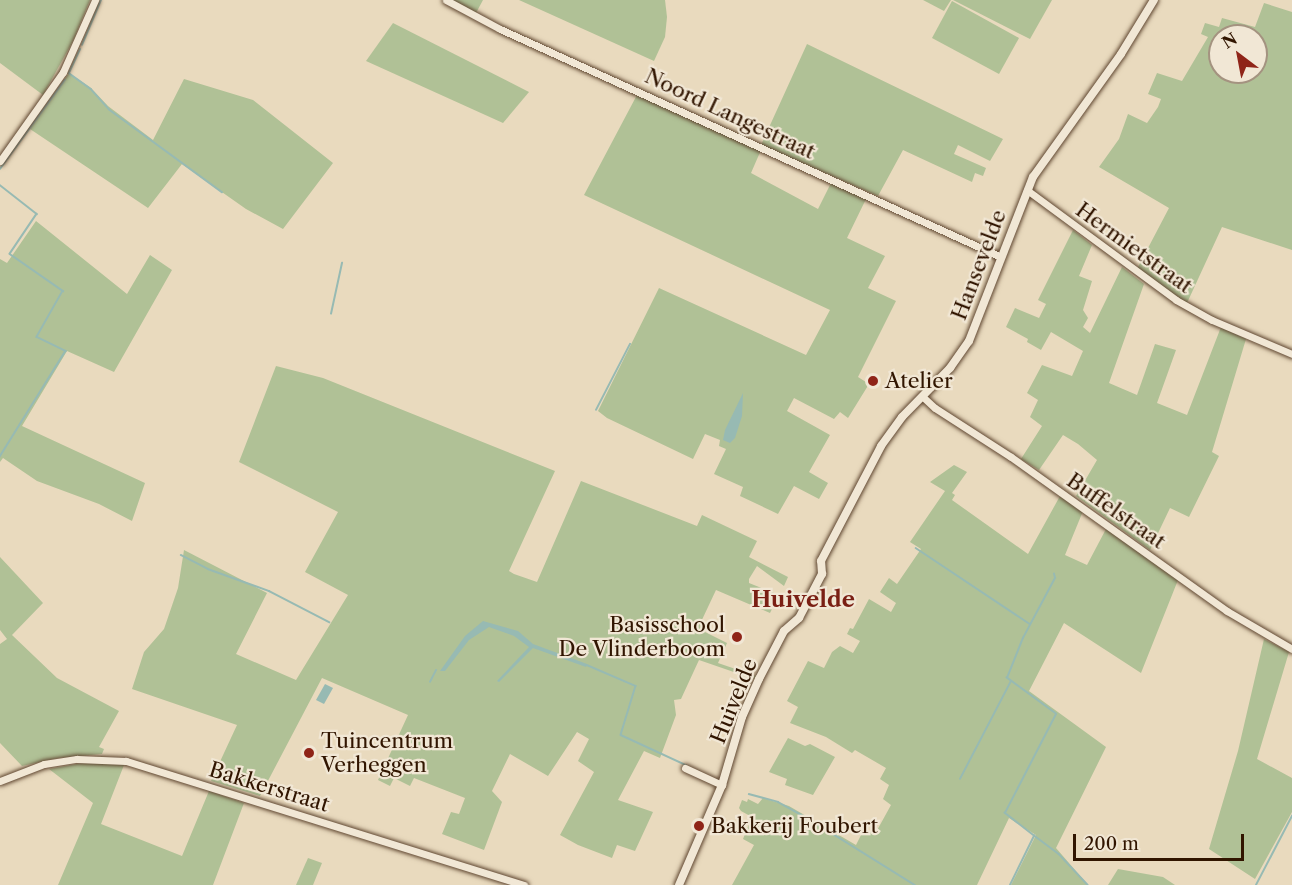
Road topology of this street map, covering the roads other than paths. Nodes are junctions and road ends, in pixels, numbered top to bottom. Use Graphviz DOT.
graph roads {
  1 [pos="95,0"];
  2 [pos="446,0"];
  3 [pos="1154,0"];
  4 [pos="0,161"];
  5 [pos="1027,190"];
  6 [pos="1001,257"];
  7 [pos="1292,354"];
  8 [pos="923,397"];
  9 [pos="832,539"];
  10 [pos="1292,649"];
  11 [pos="685,768"];
  12 [pos="0,781"];
  13 [pos="722,785"];
  14 [pos="524,885"];
  15 [pos="679,885"];
  1 -- 4 [label="street"];
  2 -- 6 [label="street, Noord Langestraat"];
  3 -- 5 [label="street, Hansevelde"];
  5 -- 6 [label="street, Hansevelde"];
  5 -- 7 [label="street, Hermietstraat"];
  6 -- 8 [label="street, Hansevelde"];
  8 -- 9 [label="street, Hansevelde"];
  8 -- 10 [label="street, Buffelstraat"];
  9 -- 13 [label="street, Huivelde"];
  11 -- 13 [label="street"];
  12 -- 14 [label="street, Bakkerstraat"];
  13 -- 15 [label="street, Huivelde"];
}
